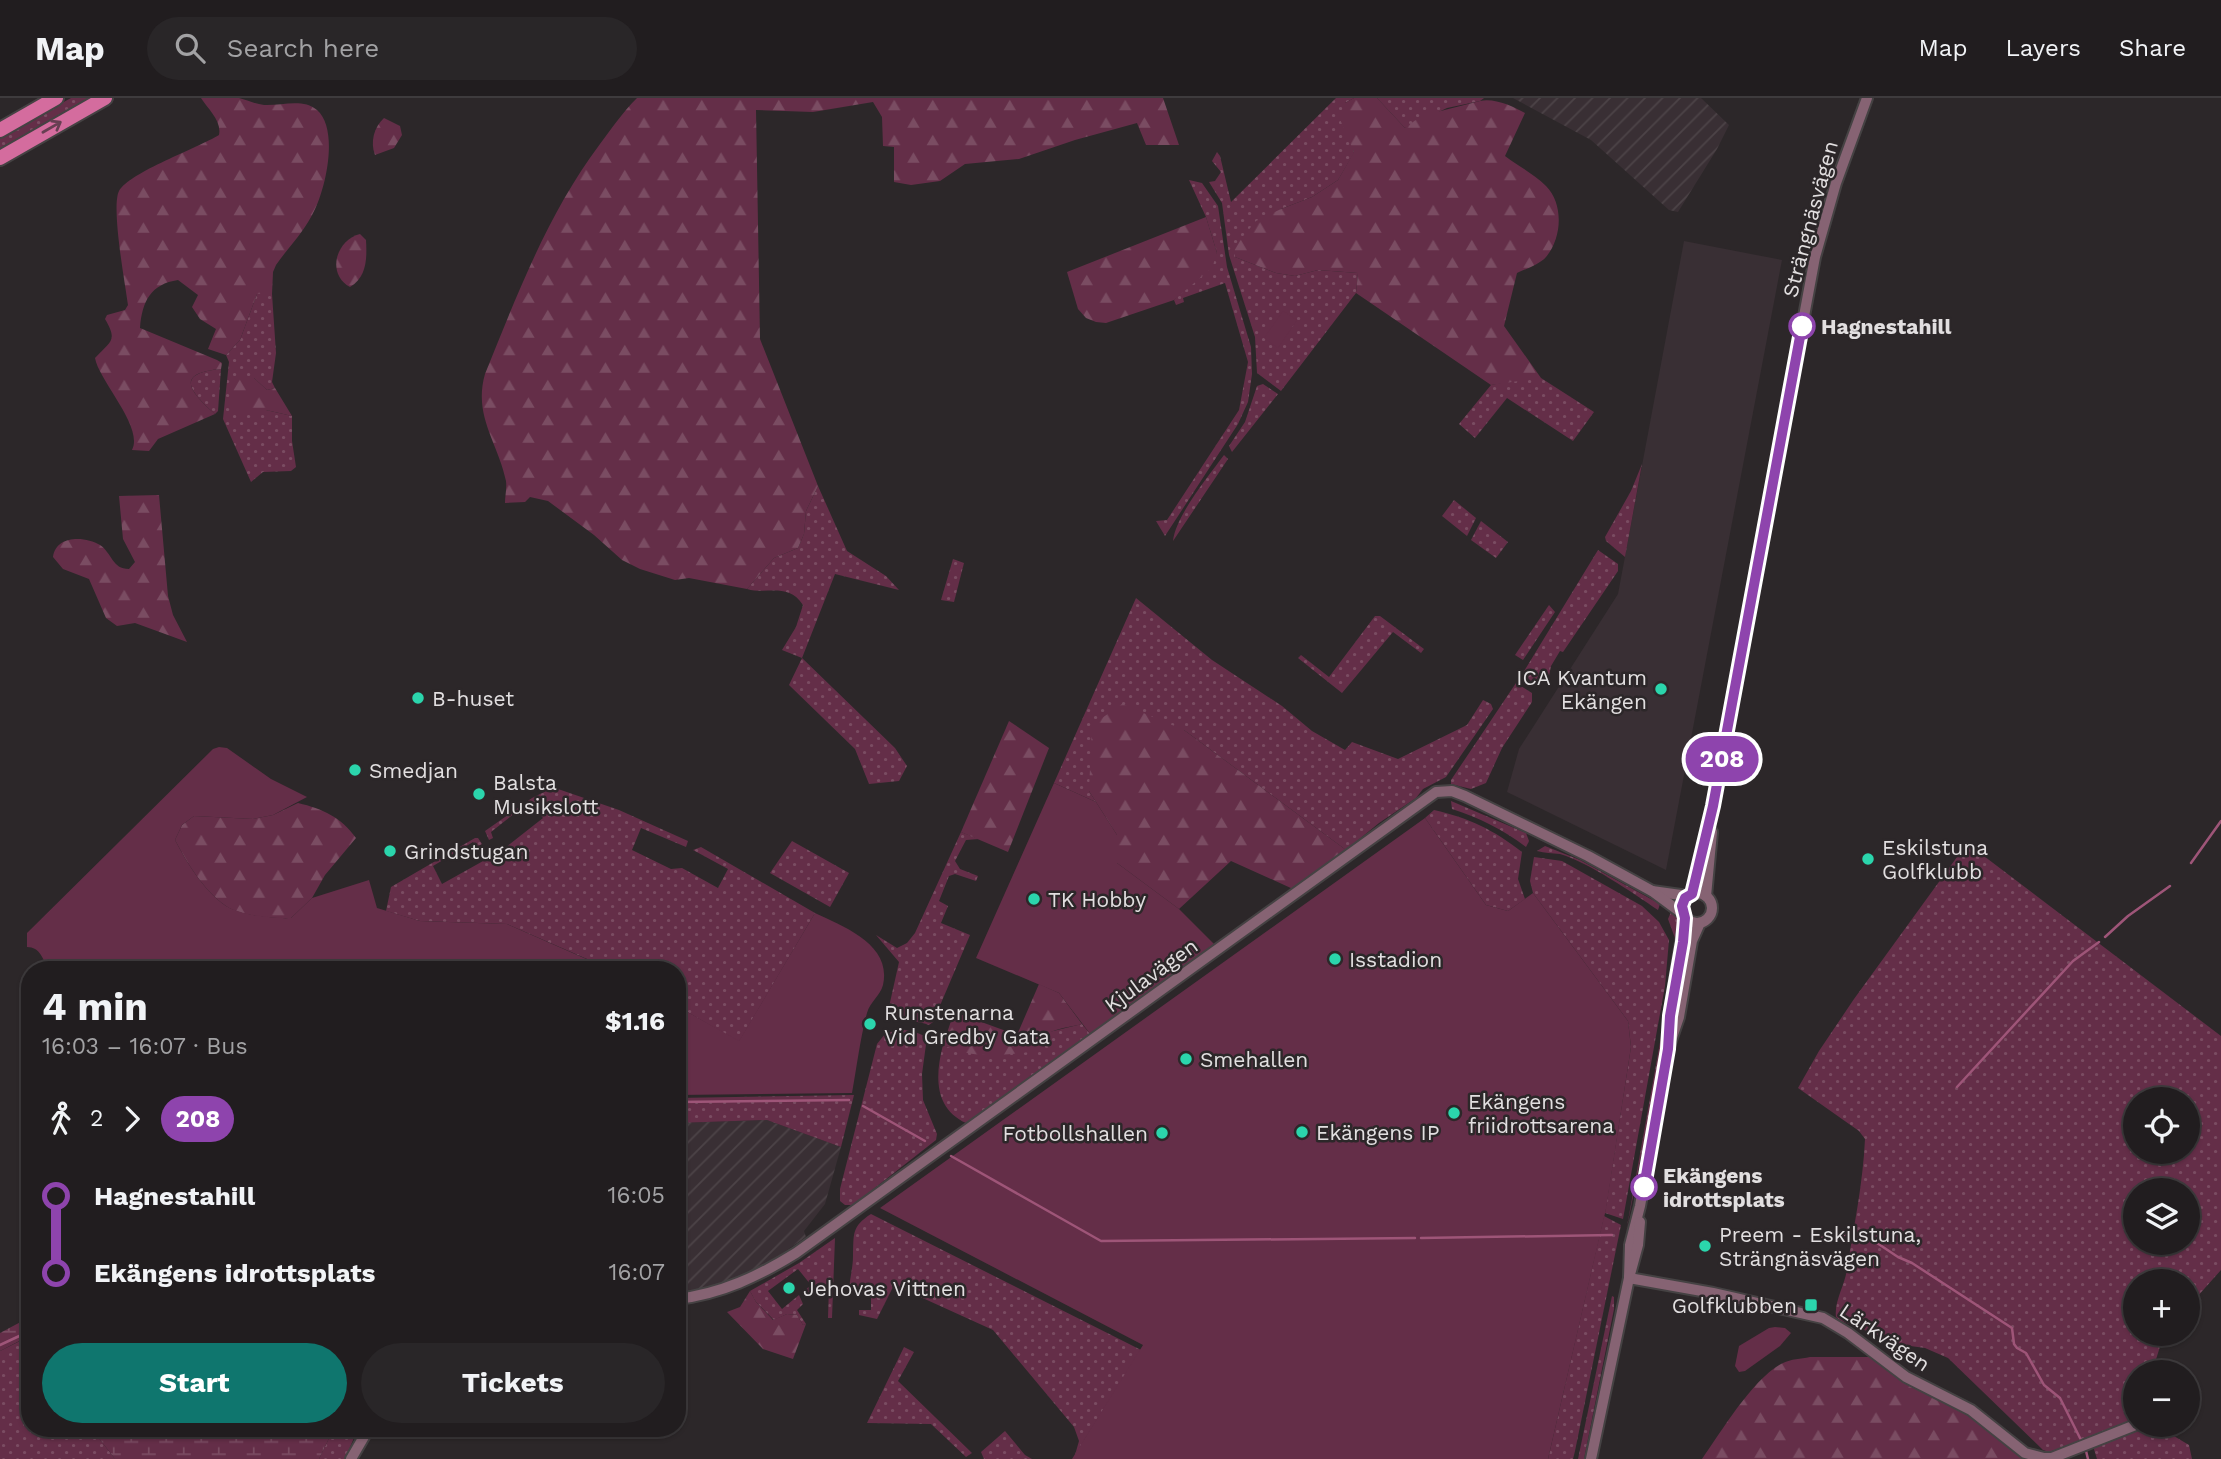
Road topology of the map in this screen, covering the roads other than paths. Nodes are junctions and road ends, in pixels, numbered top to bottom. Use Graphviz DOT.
graph roads {
  1 [pos="56,98"];
  2 [pos="105,98"];
  3 [pos="1867,98"];
  4 [pos="0,130"];
  5 [pos="0,158"];
  6 [pos="1713,806"];
  7 [pos="1652,891"];
  8 [pos="1690,895"];
  9 [pos="1706,896"];
  10 [pos="1684,916"];
  11 [pos="1700,923"];
  12 [pos="1668,1049"];
  13 [pos="1629,1278"];
  14 [pos="686,1297"];
  15 [pos="2123,1430"];
  16 [pos="364,1437"];
  17 [pos="351,1459"];
  18 [pos="1591,1459"];
  1 -- 4 [label="highway"];
  5 -- 2 [label="highway, one-way"];
  3 -- 6 [label="street, Strängnäsvägen"];
  6 -- 8 [label="street, Strängnäsvägen"];
  6 -- 9 [label="street, Strängnäsvägen"];
  7 -- 8 [label="street, Kjulavägen"];
  7 -- 10 [label="street, Kjulavägen"];
  7 -- 14 [label="street, Kjulavägen"];
  8 -- 9 [label="street"];
  8 -- 10 [label="street"];
  9 -- 11 [label="street"];
  10 -- 11 [label="street"];
  10 -- 12 [label="street"];
  11 -- 12 [label="street"];
  12 -- 13 [label="street"];
  13 -- 15 [label="street, Lärkvägen"];
  13 -- 18 [label="street"];
  16 -- 17 [label="street"];
}
